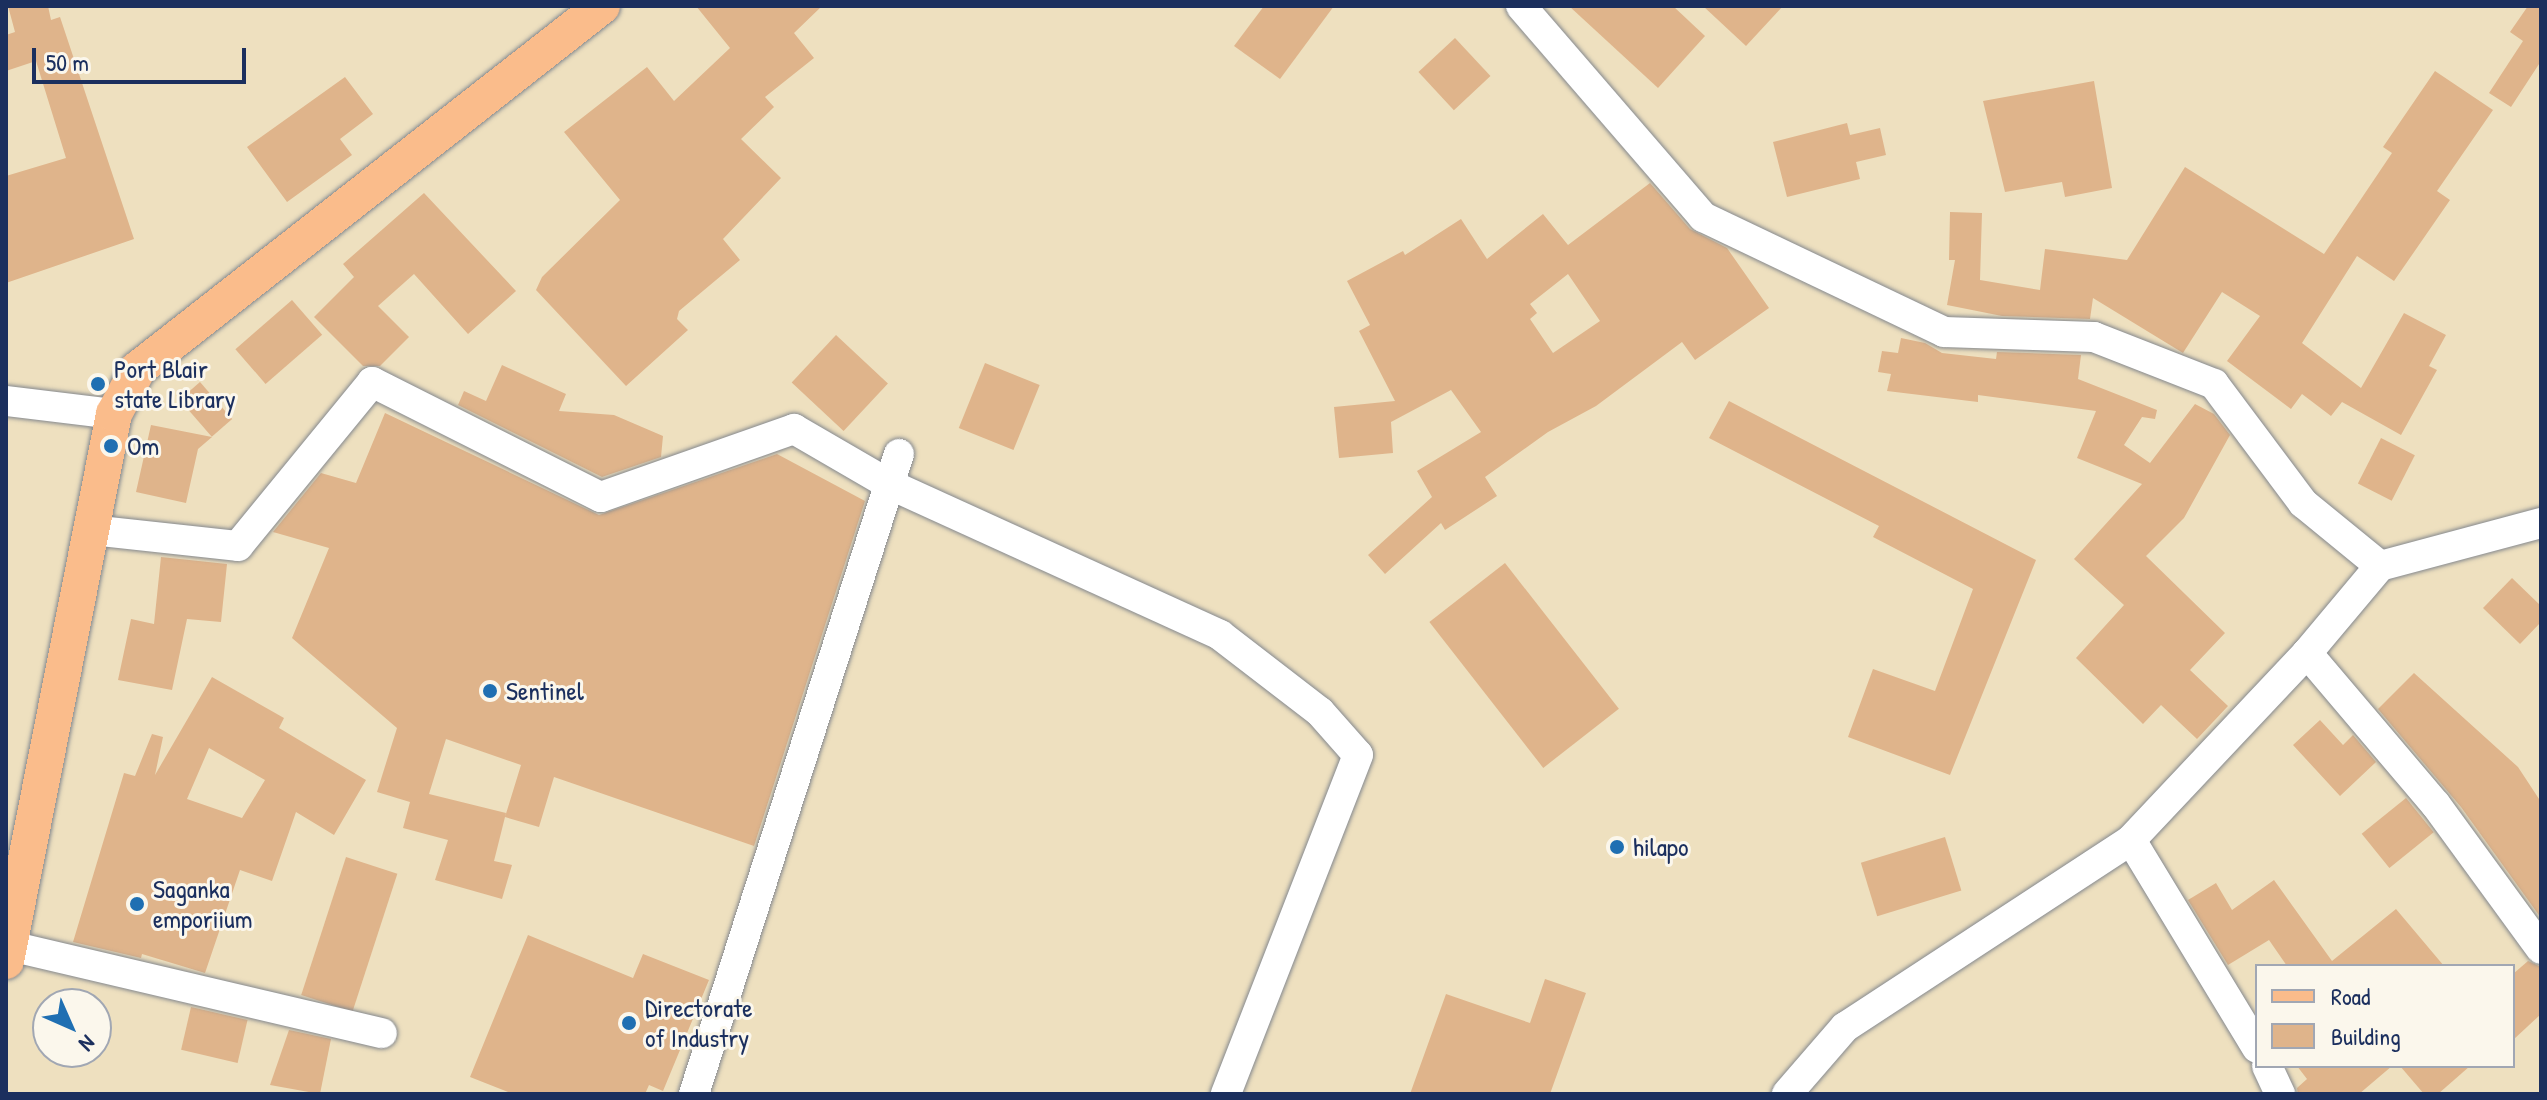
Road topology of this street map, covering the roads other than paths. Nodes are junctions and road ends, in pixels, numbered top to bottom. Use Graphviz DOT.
graph roads {
  1 [pos="602,6"];
  2 [pos="1521,6"];
  3 [pos="6,401"];
  4 [pos="114,414"];
  5 [pos="899,454"];
  6 [pos="889,484"];
  7 [pos="2541,523"];
  8 [pos="91,530"];
  9 [pos="2380,566"];
  10 [pos="2307,653"];
  11 [pos="2131,840"];
  12 [pos="2541,949"];
  13 [pos="7,951"];
  14 [pos="382,1033"];
  15 [pos="2255,1045"];
  16 [pos="2268,1068"];
  17 [pos="694,1094"];
  18 [pos="1226,1094"];
  19 [pos="1787,1094"];
  20 [pos="2280,1094"];
  1 -- 4 [label="main road"];
  2 -- 9 [label="street"];
  3 -- 4 [label="street"];
  4 -- 8 [label="main road"];
  5 -- 6 [label="street"];
  6 -- 8 [label="street"];
  6 -- 17 [label="street"];
  6 -- 18 [label="street"];
  7 -- 9 [label="street"];
  8 -- 13 [label="main road"];
  9 -- 10 [label="street"];
  10 -- 11 [label="street"];
  10 -- 12 [label="street"];
  11 -- 15 [label="street"];
  11 -- 19 [label="street"];
  13 -- 14 [label="street"];
  16 -- 20 [label="street"];
}
